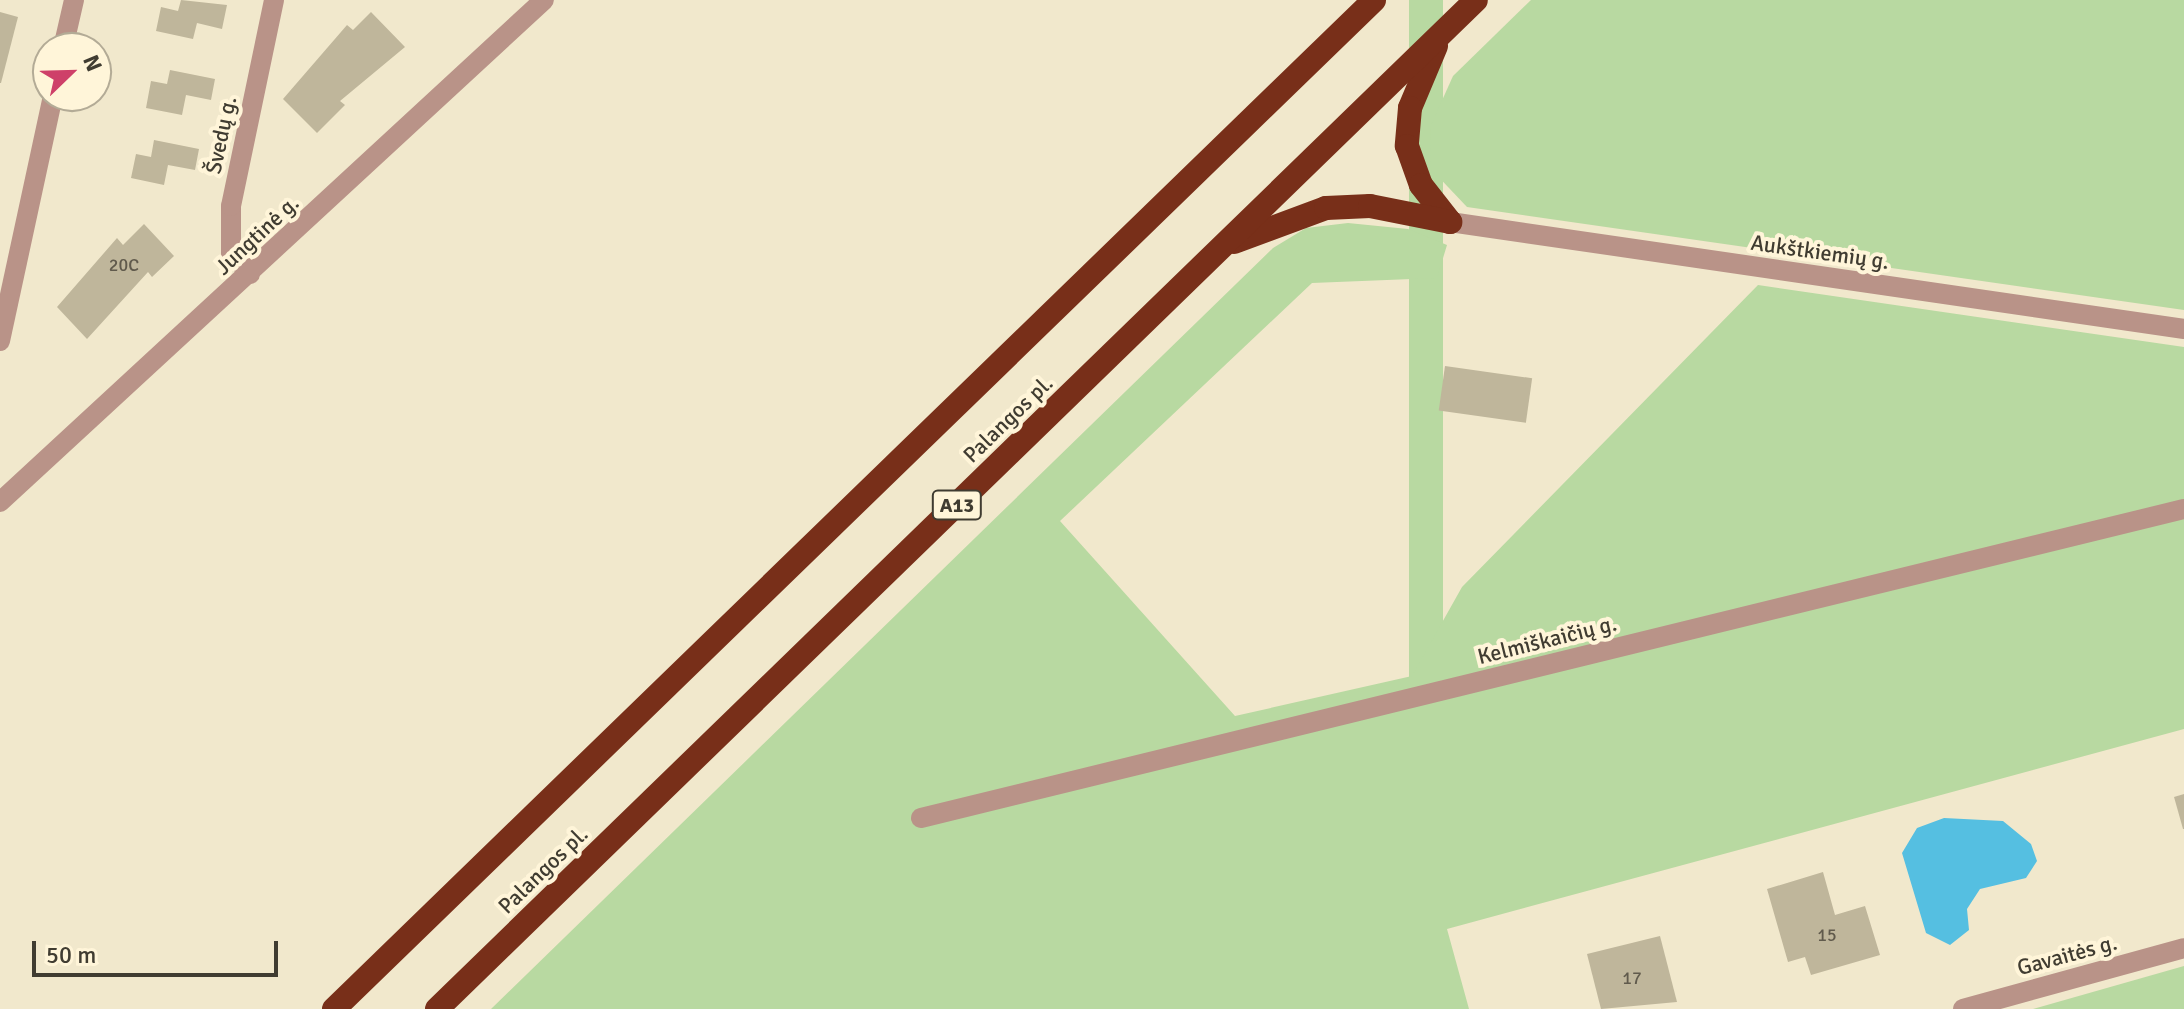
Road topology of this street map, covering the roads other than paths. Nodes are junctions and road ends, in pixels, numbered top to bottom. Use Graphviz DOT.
graph roads {
  1 [pos="74,0"];
  2 [pos="274,0"];
  3 [pos="544,0"];
  4 [pos="1374,0"];
  5 [pos="1476,0"];
  6 [pos="67,32"];
  7 [pos="1440,35"];
  8 [pos="50,112"];
  9 [pos="1450,222"];
  10 [pos="1224,245"];
  11 [pos="250,274"];
  12 [pos="2184,329"];
  13 [pos="0,341"];
  14 [pos="0,502"];
  15 [pos="2184,509"];
  16 [pos="921,818"];
  17 [pos="2184,948"];
  18 [pos="334,1009"];
  19 [pos="437,1009"];
  20 [pos="1963,1009"];
  1 -- 6 [label="street"];
  2 -- 11 [label="street, Švedų g."];
  3 -- 11 [label="street, Jungtinė g."];
  4 -- 18 [label="highway, Palangos pl."];
  5 -- 7 [label="highway, Palangos pl. / A13"];
  7 -- 9 [label="highway"];
  7 -- 10 [label="highway, Palangos pl. / A13"];
  8 -- 13 [label="street"];
  9 -- 10 [label="highway"];
  9 -- 12 [label="street, Aukštkiemių g."];
  10 -- 19 [label="highway, Palangos pl. / A13"];
  11 -- 14 [label="street, Jungtinė g."];
  15 -- 16 [label="street, Kelmiškaičių g."];
  17 -- 20 [label="street, Gavaitės g."];
}
